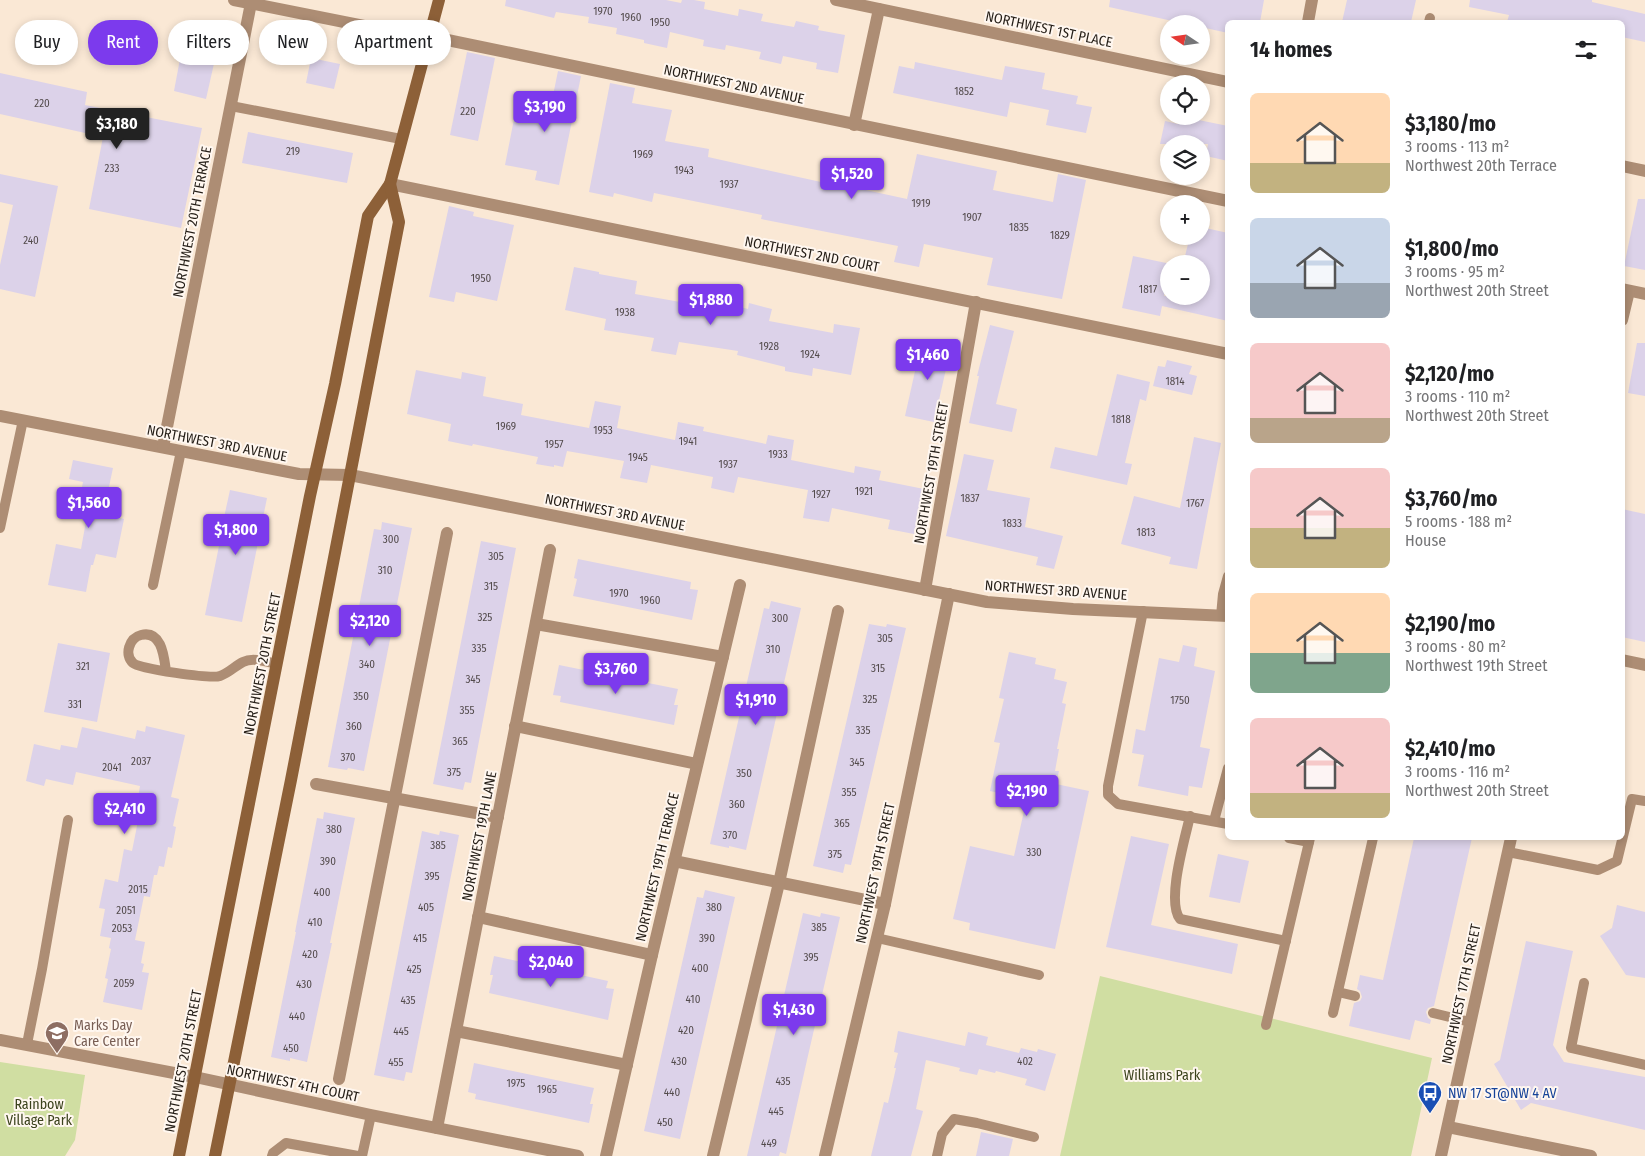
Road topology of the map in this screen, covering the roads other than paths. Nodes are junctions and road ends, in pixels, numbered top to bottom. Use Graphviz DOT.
graph roads {
  1 [pos="234,0"];
  2 [pos="439,0"];
  3 [pos="836,0"];
  4 [pos="1312,0"];
  5 [pos="251,3"];
  6 [pos="879,9"];
  7 [pos="337,20"];
  8 [pos="433,20"];
  9 [pos="1308,20"];
  10 [pos="451,41"];
  11 [pos="420,65"];
  12 [pos="1225,81"];
  13 [pos="230,106"];
  14 [pos="854,125"];
  15 [pos="400,139"];
  16 [pos="1625,167"];
  17 [pos="1645,171"];
  18 [pos="390,184"];
  19 [pos="1225,200"];
  20 [pos="1626,290"];
  21 [pos="1645,294"];
  22 [pos="976,302"];
  23 [pos="1225,353"];
  24 [pos="0,416"];
  25 [pos="23,420"];
  26 [pos="163,448"];
  27 [pos="181,451"];
  28 [pos="315,474"];
  29 [pos="350,475"];
  30 [pos="0,528"];
  31 [pos="447,532"];
  32 [pos="550,550"];
  33 [pos="153,585"];
  34 [pos="740,585"];
  35 [pos="1225,587"];
  36 [pos="925,590"];
  37 [pos="949,594"];
  38 [pos="838,611"];
  39 [pos="1143,611"];
  40 [pos="1224,616"];
  41 [pos="536,624"];
  42 [pos="723,656"];
  43 [pos="1625,661"];
  44 [pos="277,664"];
  45 [pos="1645,665"];
  46 [pos="166,670"];
  47 [pos="515,726"];
  48 [pos="697,764"];
  49 [pos="1225,779"];
  50 [pos="316,784"];
  51 [pos="394,799"];
  52 [pos="1645,802"];
  53 [pos="1190,816"];
  54 [pos="498,818"];
  55 [pos="68,820"];
  56 [pos="1214,821"];
  57 [pos="1225,823"];
  58 [pos="1625,826"];
  59 [pos="1309,840"];
  60 [pos="1373,840"];
  61 [pos="1511,840"];
  62 [pos="1621,840"];
  63 [pos="1508,852"];
  64 [pos="674,861"];
  65 [pos="779,883"];
  66 [pos="885,904"];
  67 [pos="478,917"];
  68 [pos="877,938"];
  69 [pos="1286,941"];
  70 [pos="652,954"];
  71 [pos="1039,975"];
  72 [pos="1584,983"];
  73 [pos="1338,992"];
  74 [pos="1356,996"];
  75 [pos="1333,1013"];
  76 [pos="1433,1013"];
  77 [pos="1470,1022"];
  78 [pos="1266,1025"];
  79 [pos="456,1031"];
  80 [pos="0,1040"];
  81 [pos="27,1044"];
  82 [pos="627,1064"];
  83 [pos="1645,1065"];
  84 [pos="195,1077"];
  85 [pos="339,1079"];
  86 [pos="230,1084"];
  87 [pos="371,1115"];
  88 [pos="1448,1127"];
  89 [pos="437,1128"];
  90 [pos="1034,1137"];
  91 [pos="532,1151"];
  92 [pos="179,1156"];
  93 [pos="215,1156"];
  94 [pos="272,1156"];
  95 [pos="360,1156"];
  96 [pos="578,1156"];
  97 [pos="606,1156"];
  98 [pos="713,1156"];
  99 [pos="825,1156"];
  100 [pos="937,1156"];
  101 [pos="1441,1156"];
  102 [pos="1588,1156"];
  1 -- 5 [label="street, NORTHWEST 2ND AVENUE"];
  2 -- 8 [label="main road, NORTHWEST 20TH STREET"];
  3 -- 6 [label="street, NORTHWEST 1ST PLACE"];
  4 -- 9 [label="street"];
  5 -- 7 [label="street, NORTHWEST 2ND AVENUE"];
  5 -- 13 [label="street, NORTHWEST 20TH TERRACE"];
  6 -- 12 [label="street, NORTHWEST 1ST PLACE"];
  6 -- 14 [label="street"];
  10 -- 14 [label="street, NORTHWEST 2ND AVENUE"];
  11 -- 15 [label="main road, NORTHWEST 20TH STREET"];
  13 -- 15 [label="lane"];
  13 -- 26 [label="street, NORTHWEST 20TH TERRACE"];
  14 -- 19 [label="street, NORTHWEST 2ND AVENUE"];
  15 -- 18 [label="main road, NORTHWEST 20TH STREET"];
  16 -- 17 [label="street"];
  18 -- 22 [label="street, NORTHWEST 2ND COURT"];
  18 -- 28 [label="main road, NORTHWEST 20TH STREET"];
  18 -- 29 [label="main road, NORTHWEST 20TH STREET"];
  20 -- 21 [label="street"];
  22 -- 23 [label="street, NORTHWEST 2ND COURT"];
  22 -- 36 [label="street, NORTHWEST 19TH STREET"];
  24 -- 25 [label="street, NORTHWEST 3RD AVENUE"];
  25 -- 26 [label="street, NORTHWEST 3RD AVENUE"];
  25 -- 30 [label="lane"];
  26 -- 27 [label="street, NORTHWEST 3RD AVENUE"];
  27 -- 28 [label="street, NORTHWEST 3RD AVENUE"];
  27 -- 33 [label="lane"];
  28 -- 29 [label="street, NORTHWEST 3RD AVENUE"];
  28 -- 44 [label="main road, NORTHWEST 20TH STREET"];
  29 -- 36 [label="street, NORTHWEST 3RD AVENUE"];
  29 -- 86 [label="main road, NORTHWEST 20TH STREET"];
  31 -- 51 [label="street"];
  32 -- 41 [label="street, NORTHWEST 19TH LANE"];
  34 -- 42 [label="street, NORTHWEST 19TH TERRACE"];
  35 -- 40 [label="lane"];
  36 -- 37 [label="street, NORTHWEST 3RD AVENUE"];
  37 -- 39 [label="street, NORTHWEST 3RD AVENUE"];
  37 -- 66 [label="street, NORTHWEST 19TH STREET"];
  38 -- 65 [label="street"];
  39 -- 40 [label="street, NORTHWEST 3RD AVENUE"];
  39 -- 53 [label="lane"];
  41 -- 42 [label="street"];
  41 -- 47 [label="street, NORTHWEST 19TH LANE"];
  42 -- 48 [label="street, NORTHWEST 19TH TERRACE"];
  43 -- 45 [label="street"];
  44 -- 46 [label="lane"];
  44 -- 84 [label="main road, NORTHWEST 20TH STREET"];
  47 -- 48 [label="street"];
  47 -- 54 [label="street, NORTHWEST 19TH LANE"];
  48 -- 64 [label="street, NORTHWEST 19TH TERRACE"];
  49 -- 56 [label="lane"];
  50 -- 51 [label="street"];
  51 -- 54 [label="street"];
  51 -- 85 [label="street"];
  52 -- 58 [label="lane"];
  53 -- 56 [label="lane"];
  53 -- 69 [label="lane"];
  54 -- 67 [label="street, NORTHWEST 19TH LANE"];
  55 -- 81 [label="lane"];
  56 -- 57 [label="lane"];
  59 -- 69 [label="lane"];
  60 -- 73 [label="lane"];
  61 -- 63 [label="street, NORTHWEST 17TH STREET"];
  62 -- 63 [label="lane"];
  63 -- 77 [label="street, NORTHWEST 17TH STREET"];
  64 -- 65 [label="street"];
  64 -- 70 [label="street, NORTHWEST 19TH TERRACE"];
  65 -- 66 [label="street"];
  65 -- 98 [label="street"];
  66 -- 68 [label="street, NORTHWEST 19TH STREET"];
  67 -- 70 [label="street"];
  67 -- 79 [label="street, NORTHWEST 19TH LANE"];
  68 -- 71 [label="lane"];
  68 -- 99 [label="street, NORTHWEST 19TH STREET"];
  69 -- 78 [label="lane"];
  70 -- 82 [label="street, NORTHWEST 19TH TERRACE"];
  72 -- 83 [label="lane"];
  73 -- 74 [label="lane"];
  73 -- 75 [label="lane"];
  76 -- 77 [label="lane"];
  77 -- 88 [label="street, NORTHWEST 17TH STREET"];
  79 -- 82 [label="street"];
  79 -- 89 [label="street, NORTHWEST 19TH LANE"];
  80 -- 81 [label="street, NORTHWEST 4TH COURT"];
  81 -- 84 [label="street, NORTHWEST 4TH COURT"];
  82 -- 97 [label="street, NORTHWEST 19TH TERRACE"];
  84 -- 86 [label="street, NORTHWEST 4TH COURT"];
  84 -- 92 [label="main road, NORTHWEST 20TH STREET"];
  86 -- 87 [label="street, NORTHWEST 4TH COURT"];
  86 -- 93 [label="main road, NORTHWEST 20TH STREET"];
  87 -- 89 [label="street, NORTHWEST 4TH COURT"];
  87 -- 95 [label="lane"];
  88 -- 101 [label="street, NORTHWEST 17TH STREET"];
  88 -- 102 [label="street"];
  89 -- 91 [label="street, NORTHWEST 4TH COURT"];
  90 -- 100 [label="lane"];
  91 -- 96 [label="street, NORTHWEST 4TH COURT"];
  94 -- 95 [label="lane"];
}
